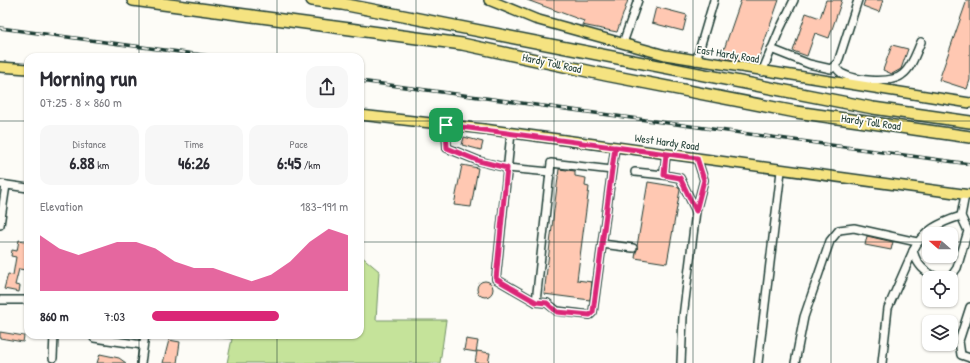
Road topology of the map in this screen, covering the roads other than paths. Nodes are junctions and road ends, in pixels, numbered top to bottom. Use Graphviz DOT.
graph roads {
  1 [pos="133,0"];
  2 [pos="312,0"];
  3 [pos="489,0"];
  4 [pos="638,0"];
  5 [pos="714,0"];
  6 [pos="794,0"];
  7 [pos="858,0"];
  8 [pos="921,42"];
  9 [pos="623,43"];
  10 [pos="771,49"];
  11 [pos="696,61"];
  12 [pos="835,66"];
  13 [pos="0,67"];
  14 [pos="24,69"];
  15 [pos="762,72"];
  16 [pos="970,103"];
  17 [pos="364,115"];
  18 [pos="970,122"];
  19 [pos="446,125"];
  20 [pos="510,133"];
  21 [pos="970,137"];
  22 [pos="615,147"];
  23 [pos="666,154"];
  24 [pos="697,158"];
  25 [pos="507,168"];
  26 [pos="612,170"];
  27 [pos="782,171"];
  28 [pos="550,172"];
  29 [pos="635,172"];
  30 [pos="664,175"];
  31 [pos="3,185"];
  32 [pos="24,188"];
  33 [pos="967,195"];
  34 [pos="696,211"];
  35 [pos="961,216"];
  36 [pos="0,225"];
  37 [pos="917,242"];
  38 [pos="602,244"];
  39 [pos="633,248"];
  40 [pos="913,251"];
  41 [pos="925,271"];
  42 [pos="955,271"];
  43 [pos="0,300"];
  44 [pos="24,300"];
  45 [pos="536,302"];
  46 [pos="970,307"];
  47 [pos="54,339"];
  48 [pos="101,339"];
  49 [pos="145,339"];
  50 [pos="144,345"];
  51 [pos="53,358"];
  52 [pos="970,358"];
  53 [pos="141,363"];
  54 [pos="681,363"];
  55 [pos="758,363"];
  56 [pos="794,363"];
  57 [pos="882,363"];
  1 -- 21 [label="highway, Hardy Toll Road"];
  2 -- 18 [label="highway, Hardy Toll Road"];
  3 -- 9 [label="main road, East Hardy Road"];
  4 -- 9 [label="street"];
  5 -- 11 [label="street"];
  6 -- 10 [label="street"];
  7 -- 12 [label="street"];
  8 -- 12 [label="street"];
  9 -- 11 [label="main road, East Hardy Road"];
  10 -- 12 [label="street"];
  10 -- 15 [label="street"];
  11 -- 15 [label="main road, East Hardy Road"];
  13 -- 14 [label="main road"];
  15 -- 16 [label="main road, East Hardy Road"];
  17 -- 19 [label="main road, West Hardy Road"];
  19 -- 20 [label="main road, West Hardy Road"];
  19 -- 25 [label="street"];
  20 -- 22 [label="main road, West Hardy Road"];
  20 -- 25 [label="street"];
  22 -- 23 [label="main road, West Hardy Road"];
  22 -- 26 [label="street"];
  23 -- 24 [label="main road, West Hardy Road"];
  23 -- 30 [label="street"];
  24 -- 27 [label="main road, West Hardy Road"];
  24 -- 34 [label="street"];
  25 -- 28 [label="street"];
  25 -- 45 [label="street"];
  26 -- 28 [label="street"];
  26 -- 38 [label="street"];
  27 -- 33 [label="main road, West Hardy Road"];
  27 -- 55 [label="street"];
  28 -- 45 [label="street"];
  29 -- 30 [label="street"];
  30 -- 34 [label="street"];
  31 -- 32 [label="street"];
  31 -- 36 [label="street"];
  33 -- 35 [label="street"];
  34 -- 54 [label="street"];
  35 -- 37 [label="street"];
  35 -- 42 [label="street"];
  37 -- 40 [label="street"];
  37 -- 56 [label="street"];
  38 -- 39 [label="street"];
  38 -- 45 [label="street"];
  40 -- 41 [label="street"];
  40 -- 57 [label="street"];
  43 -- 44 [label="street"];
  46 -- 52 [label="street"];
  47 -- 51 [label="street"];
  48 -- 50 [label="street"];
  49 -- 50 [label="street"];
  50 -- 53 [label="street"];
}
